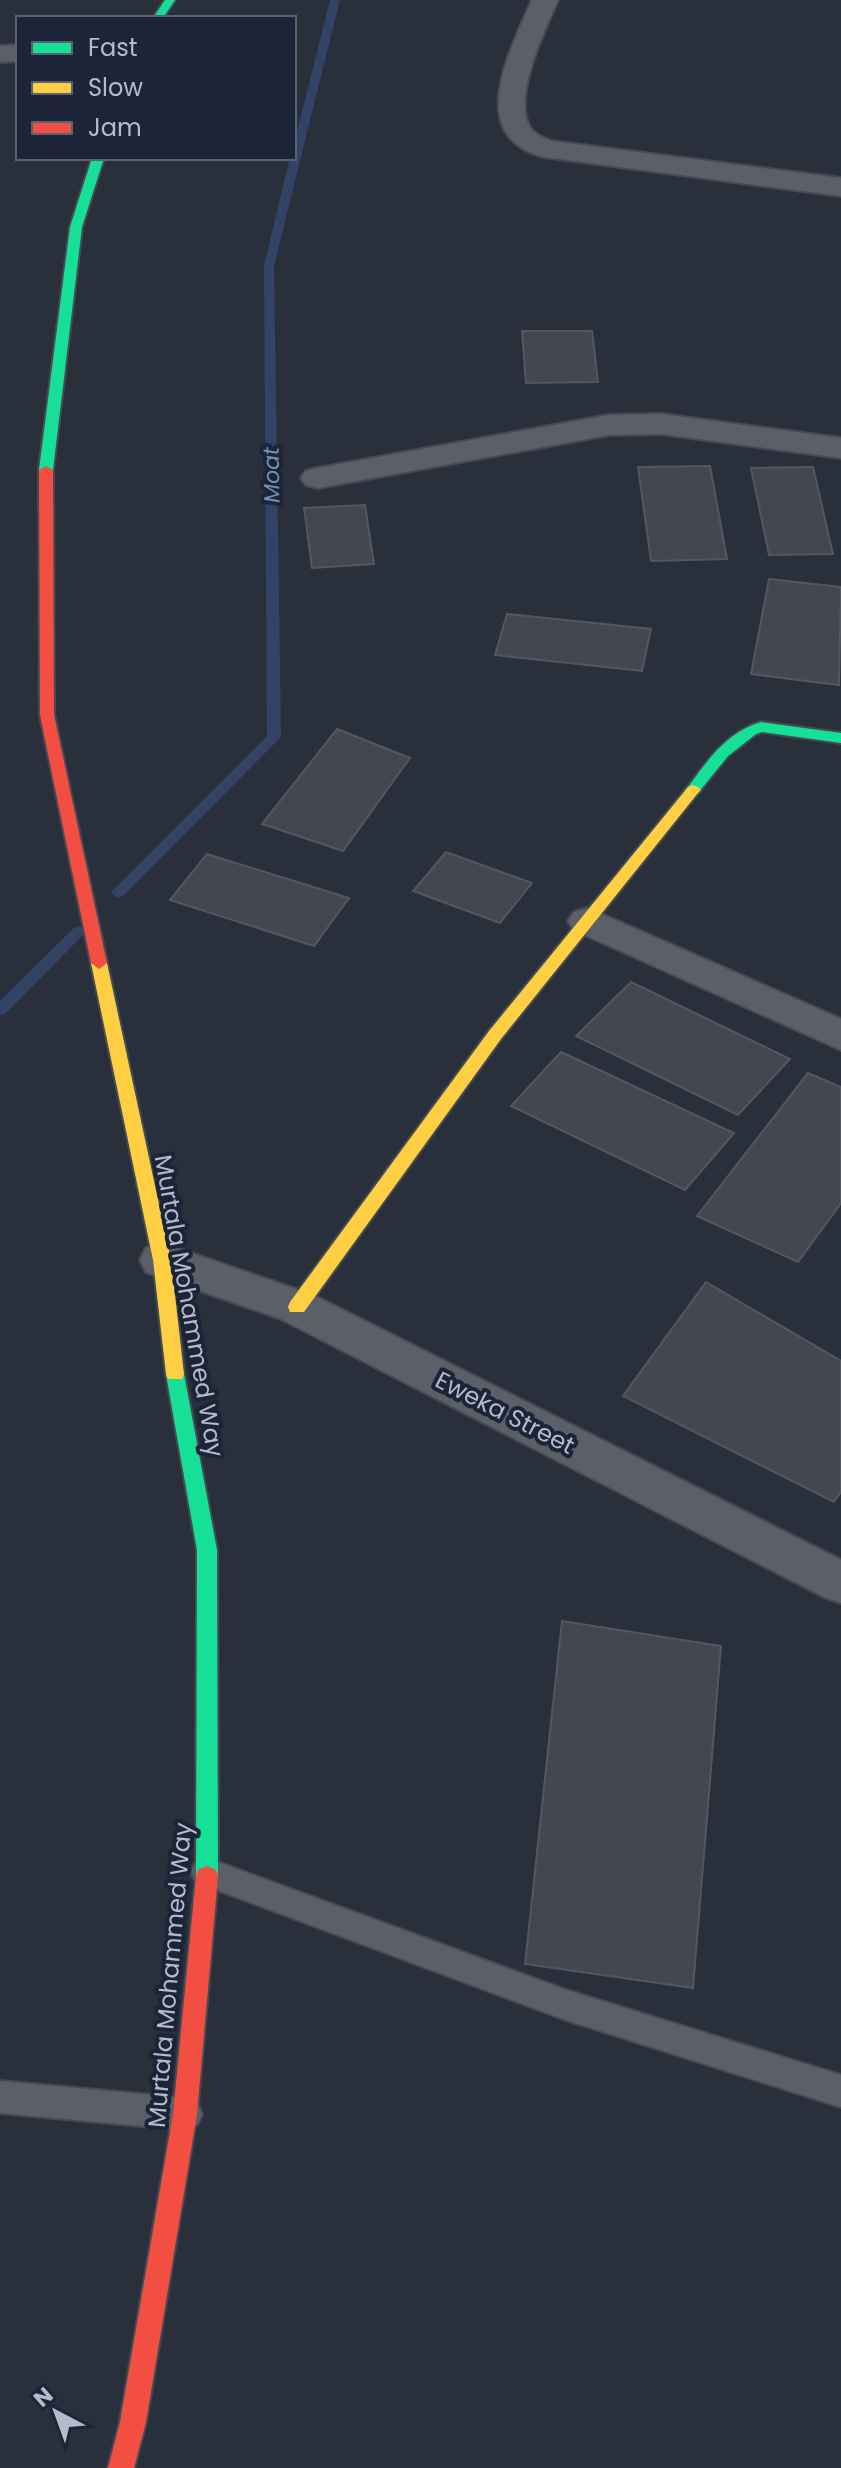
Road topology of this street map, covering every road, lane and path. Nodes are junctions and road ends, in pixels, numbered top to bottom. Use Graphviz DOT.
graph roads {
  1 [pos="545,0"];
  2 [pos="97,160"];
  3 [pos="841,187"];
  4 [pos="841,448"];
  5 [pos="318,478"];
  6 [pos="841,738"];
  7 [pos="588,921"];
  8 [pos="841,1036"];
  9 [pos="162,1260"];
  10 [pos="297,1307"];
  11 [pos="841,1583"];
  12 [pos="207,1872"];
  13 [pos="841,2091"];
  14 [pos="0,2097"];
  15 [pos="185,2114"];
  16 [pos="121,2468"];
  1 -- 3 [label="street"];
  2 -- 9 [label="street, Murtala Mohammed Way"];
  4 -- 5 [label="street"];
  6 -- 7 [label="street"];
  7 -- 8 [label="street"];
  7 -- 10 [label="street"];
  9 -- 10 [label="street, Eweka Street"];
  9 -- 12 [label="street, Murtala Mohammed Way"];
  10 -- 11 [label="street, Eweka Street"];
  12 -- 13 [label="lane"];
  12 -- 15 [label="street, Murtala Mohammed Way"];
  14 -- 15 [label="lane"];
  15 -- 16 [label="street, Murtala Mohammed Way"];
}
